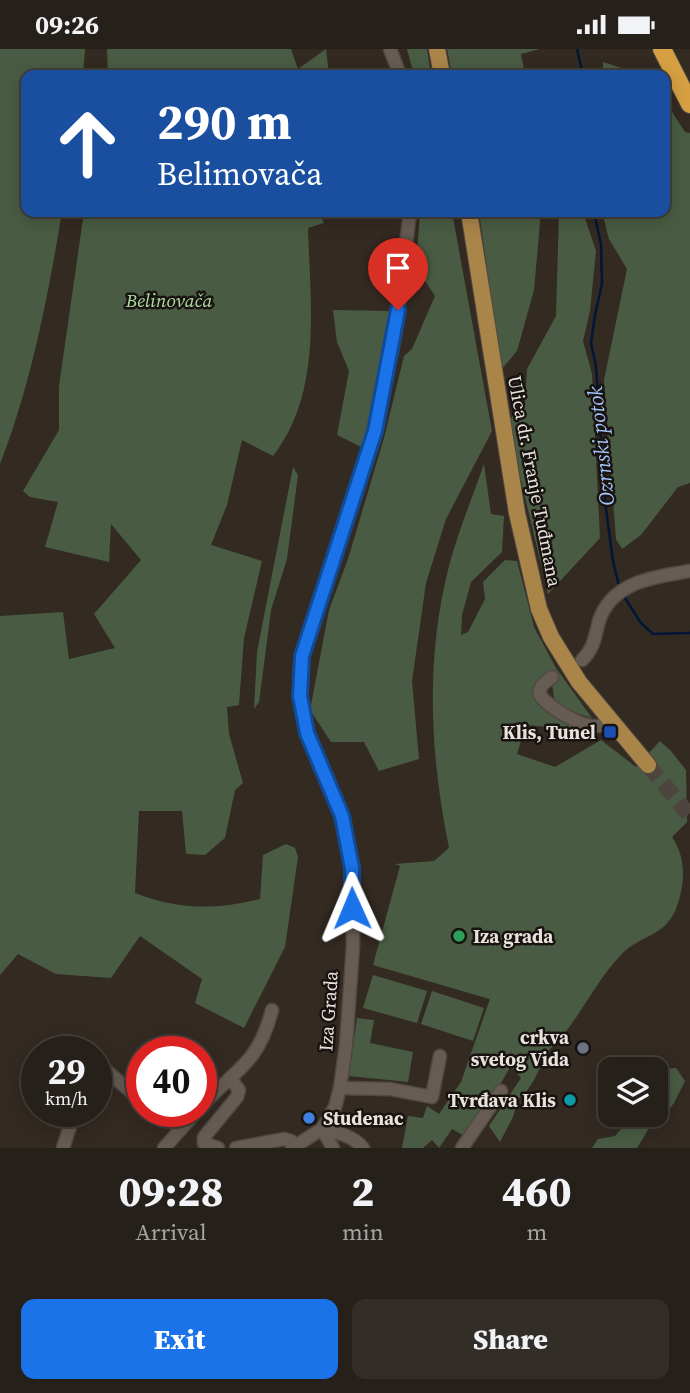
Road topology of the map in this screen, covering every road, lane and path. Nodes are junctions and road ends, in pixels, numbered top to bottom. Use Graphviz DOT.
graph roads {
  1 [pos="390,49"];
  2 [pos="437,49"];
  3 [pos="662,49"];
  4 [pos="398,70"];
  5 [pos="441,70"];
  6 [pos="690,104"];
  7 [pos="409,217"];
  8 [pos="470,217"];
  9 [pos="690,571"];
  10 [pos="582,660"];
  11 [pos="552,677"];
  12 [pos="609,720"];
  13 [pos="648,765"];
  14 [pos="272,1010"];
  15 [pos="440,1056"];
  16 [pos="112,1076"];
  17 [pos="230,1078"];
  18 [pos="126,1087"];
  19 [pos="340,1088"];
  20 [pos="218,1089"];
  21 [pos="501,1091"];
  22 [pos="70,1127"];
  23 [pos="183,1127"];
  24 [pos="322,1129"];
  25 [pos="294,1147"];
  26 [pos="63,1148"];
  27 [pos="164,1148"];
  28 [pos="218,1148"];
  29 [pos="236,1148"];
  30 [pos="333,1148"];
  31 [pos="363,1148"];
  32 [pos="462,1148"];
  1 -- 4 [label="street"];
  2 -- 5 [label="main road"];
  3 -- 6 [label="highway"];
  7 -- 19 [label="street, Iza Grada"];
  8 -- 12 [label="main road, Ulica dr. Franje Tuđmana"];
  9 -- 10 [label="street"];
  11 -- 12 [label="street"];
  12 -- 13 [label="main road, Ulica dr. Franje Tuđmana"];
  14 -- 17 [label="street"];
  15 -- 19 [label="street"];
  16 -- 18 [label="street"];
  17 -- 20 [label="street"];
  17 -- 28 [label="street"];
  19 -- 24 [label="street, Iza Grada"];
  21 -- 32 [label="street"];
  22 -- 26 [label="street"];
  23 -- 27 [label="street"];
  24 -- 25 [label="street"];
  24 -- 30 [label="street"];
  24 -- 31 [label="street"];
  25 -- 29 [label="street"];
}
